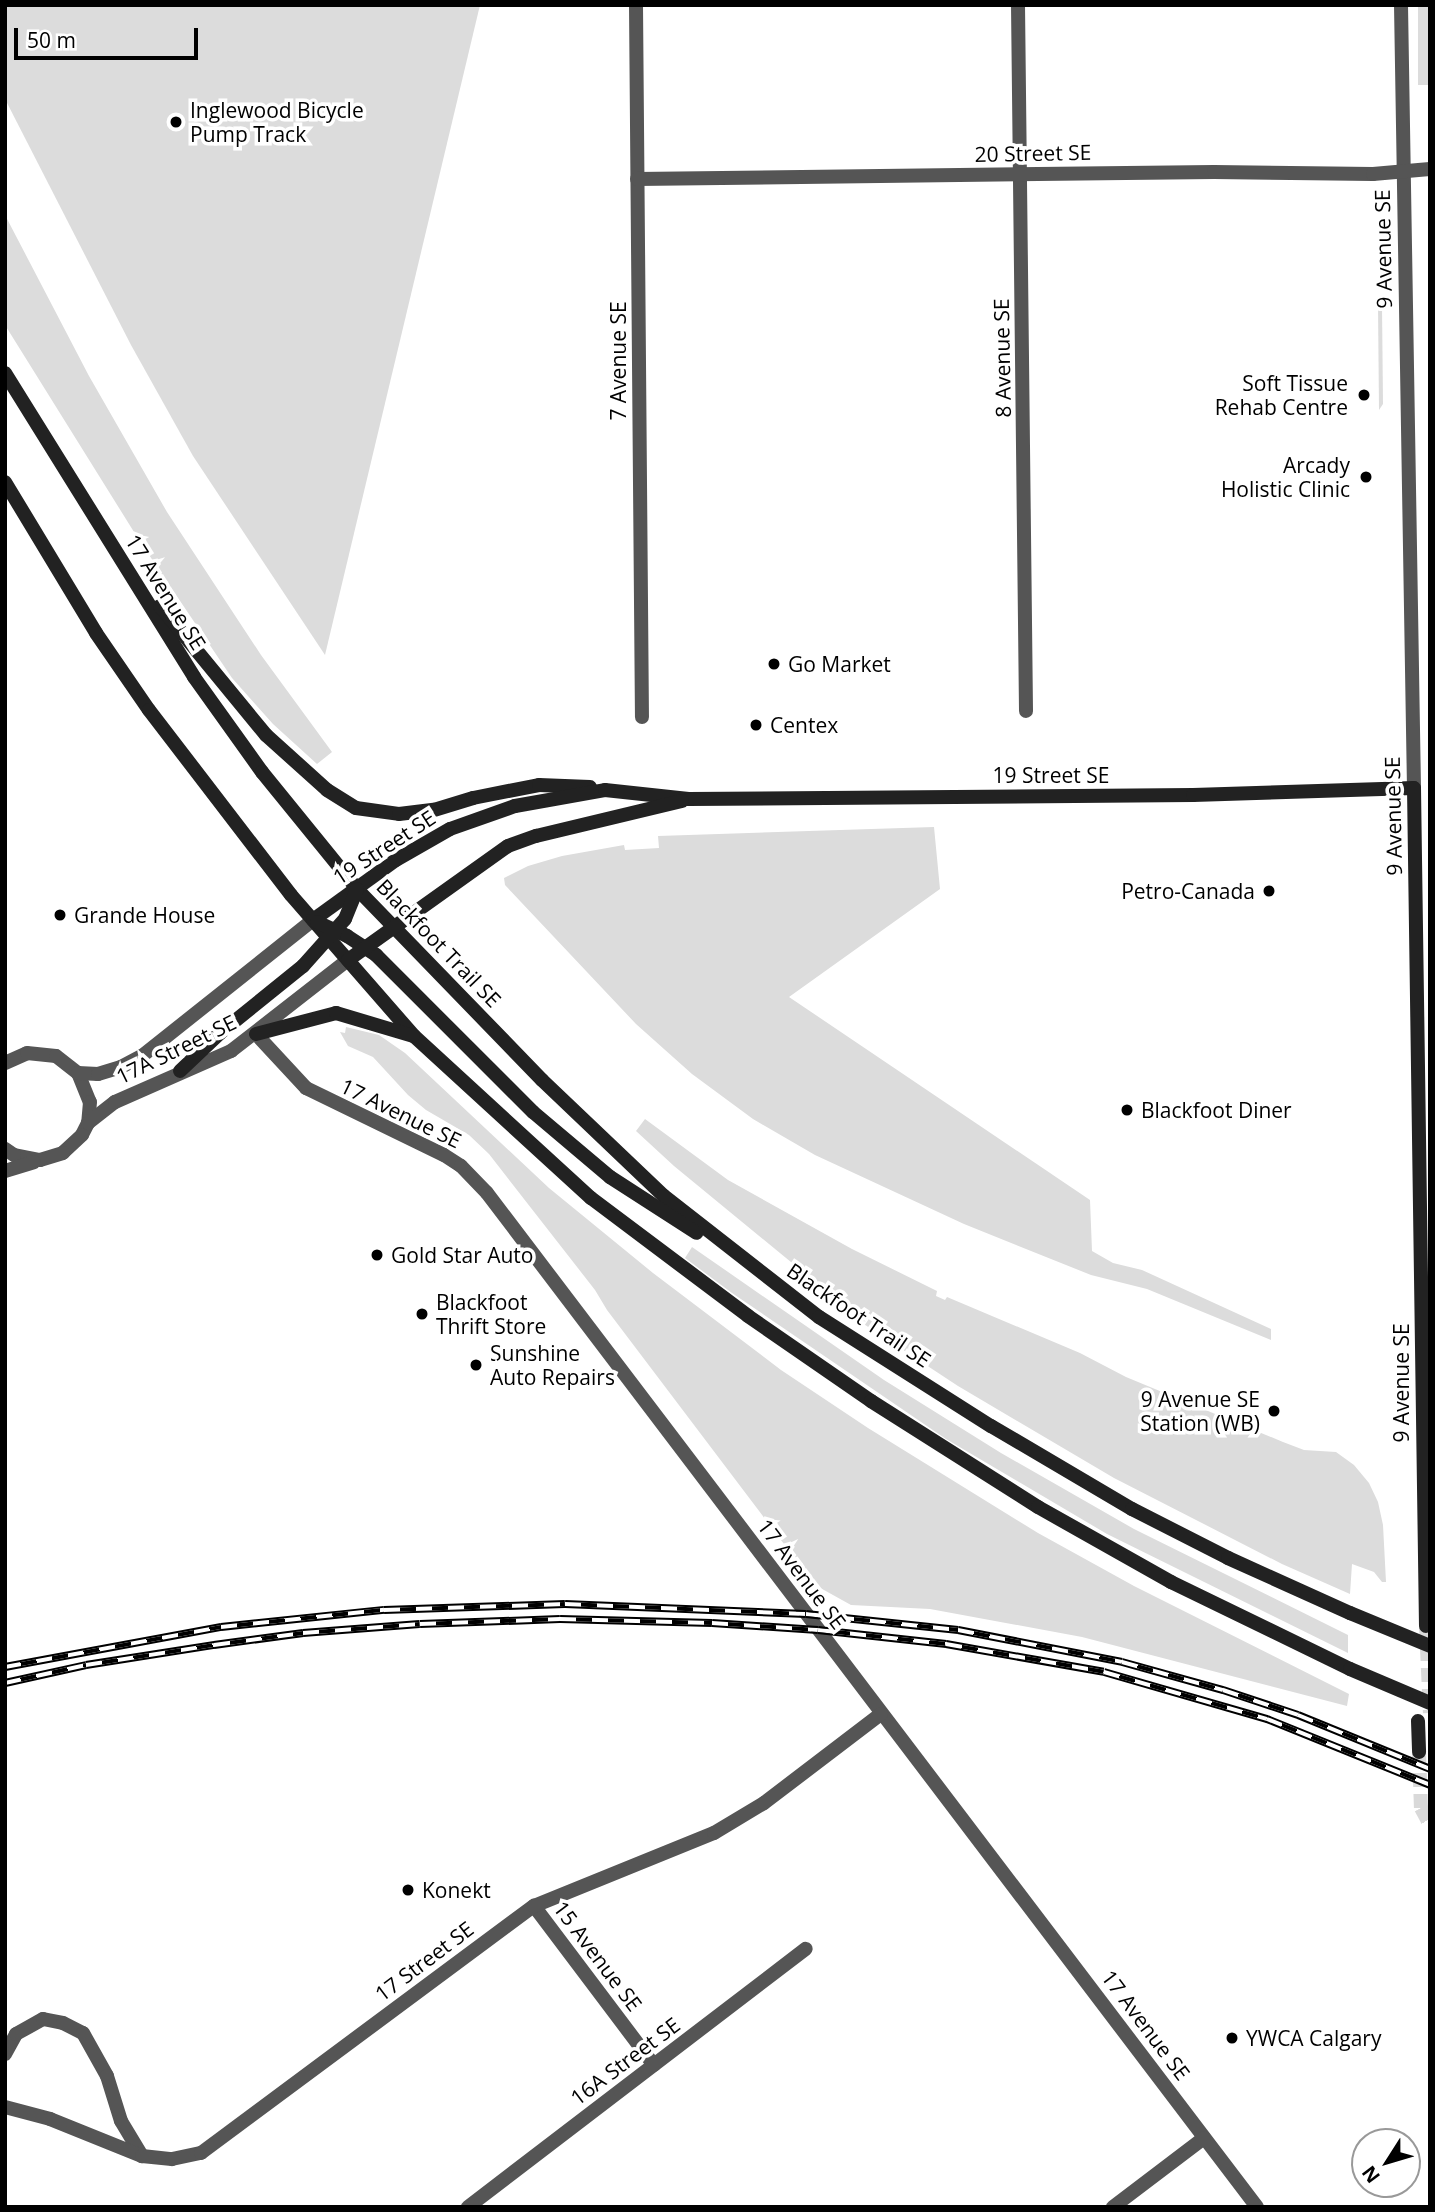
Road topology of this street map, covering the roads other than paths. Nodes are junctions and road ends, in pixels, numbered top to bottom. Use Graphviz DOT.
graph roads {
  1 [pos="636,5"];
  2 [pos="1018,5"];
  3 [pos="1401,5"];
  4 [pos="1402,169"];
  5 [pos="1430,169"];
  6 [pos="1021,174"];
  7 [pos="637,179"];
  8 [pos="5,373"];
  9 [pos="5,482"];
  10 [pos="118,552"];
  11 [pos="1027,711"];
  12 [pos="642,717"];
  13 [pos="1413,788"];
  14 [pos="605,790"];
  15 [pos="689,799"];
  16 [pos="357,889"];
  17 [pos="313,920"];
  18 [pos="396,926"];
  19 [pos="332,934"];
  20 [pos="366,948"];
  21 [pos="348,960"];
  22 [pos="256,1034"];
  23 [pos="414,1037"];
  24 [pos="5,1063"];
  25 [pos="180,1071"];
  26 [pos="78,1073"];
  27 [pos="88,1123"];
  28 [pos="5,1149"];
  29 [pos="40,1160"];
  30 [pos="5,1171"];
  31 [pos="761,1273"];
  32 [pos="1426,1462"];
  33 [pos="1426,1626"];
  34 [pos="1430,1646"];
  35 [pos="1430,1703"];
  36 [pos="881,1714"];
  37 [pos="1418,1721"];
  38 [pos="1419,1752"];
  39 [pos="534,1906"];
  40 [pos="806,1949"];
  41 [pos="5,2054"];
  42 [pos="654,2065"];
  43 [pos="5,2107"];
  44 [pos="1204,2138"];
  45 [pos="142,2156"];
  46 [pos="468,2207"];
  47 [pos="1112,2207"];
  48 [pos="1257,2207"];
  1 -- 7 [label="street, 7 Avenue SE"];
  2 -- 6 [label="street, 8 Avenue SE"];
  3 -- 4 [label="street, 9 Avenue SE"];
  4 -- 5 [label="street, 20 Street SE"];
  4 -- 6 [label="street, 20 Street SE"];
  4 -- 13 [label="street, 9 Avenue SE"];
  6 -- 7 [label="street, 20 Street SE"];
  6 -- 11 [label="street, 8 Avenue SE"];
  7 -- 12 [label="street, 7 Avenue SE"];
  8 -- 10 [label="main road, 17 Avenue SE"];
  9 -- 17 [label="main road"];
  10 -- 14 [label="main road"];
  10 -- 16 [label="main road, 17 Avenue SE"];
  13 -- 15 [label="main road, 19 Street SE"];
  13 -- 32 [label="main road, 9 Avenue SE"];
  14 -- 15 [label="main road, 19 Street SE"];
  14 -- 16 [label="main road, 19 Street SE"];
  15 -- 18 [label="main road, 19 Street SE"];
  16 -- 17 [label="main road, 19 Street SE"];
  16 -- 18 [label="main road, Blackfoot Trail SE"];
  16 -- 19 [label="main road"];
  17 -- 19 [label="main road"];
  17 -- 26 [label="street, 17A Street SE"];
  18 -- 20 [label="main road, 19 Street SE"];
  18 -- 31 [label="main road, Blackfoot Trail SE"];
  19 -- 20 [label="main road"];
  19 -- 21 [label="main road"];
  19 -- 25 [label="main road"];
  20 -- 21 [label="main road, 19 Street SE"];
  20 -- 31 [label="main road"];
  21 -- 22 [label="street, 17A Street SE"];
  21 -- 23 [label="main road"];
  22 -- 23 [label="main road"];
  22 -- 25 [label="street, 17A Street SE"];
  22 -- 36 [label="street, 17 Avenue SE"];
  23 -- 35 [label="main road, bridge"];
  24 -- 26 [label="street"];
  25 -- 27 [label="street, 17A Street SE"];
  26 -- 27 [label="street"];
  27 -- 29 [label="street, 17A Street SE"];
  28 -- 29 [label="street"];
  29 -- 30 [label="street"];
  31 -- 34 [label="main road, Blackfoot Trail SE, bridge"];
  32 -- 33 [label="main road, 9 Avenue SE"];
  36 -- 39 [label="street, 17 Street SE"];
  36 -- 44 [label="street, 17 Avenue SE"];
  37 -- 38 [label="main road"];
  39 -- 42 [label="street, 15 Avenue SE"];
  39 -- 45 [label="street, 17 Street SE"];
  40 -- 42 [label="street, 16A Street SE"];
  41 -- 45 [label="street"];
  42 -- 46 [label="street, 16A Street SE"];
  43 -- 45 [label="street, 17 Street SE"];
  44 -- 47 [label="street"];
  44 -- 48 [label="street, 17 Avenue SE"];
}
